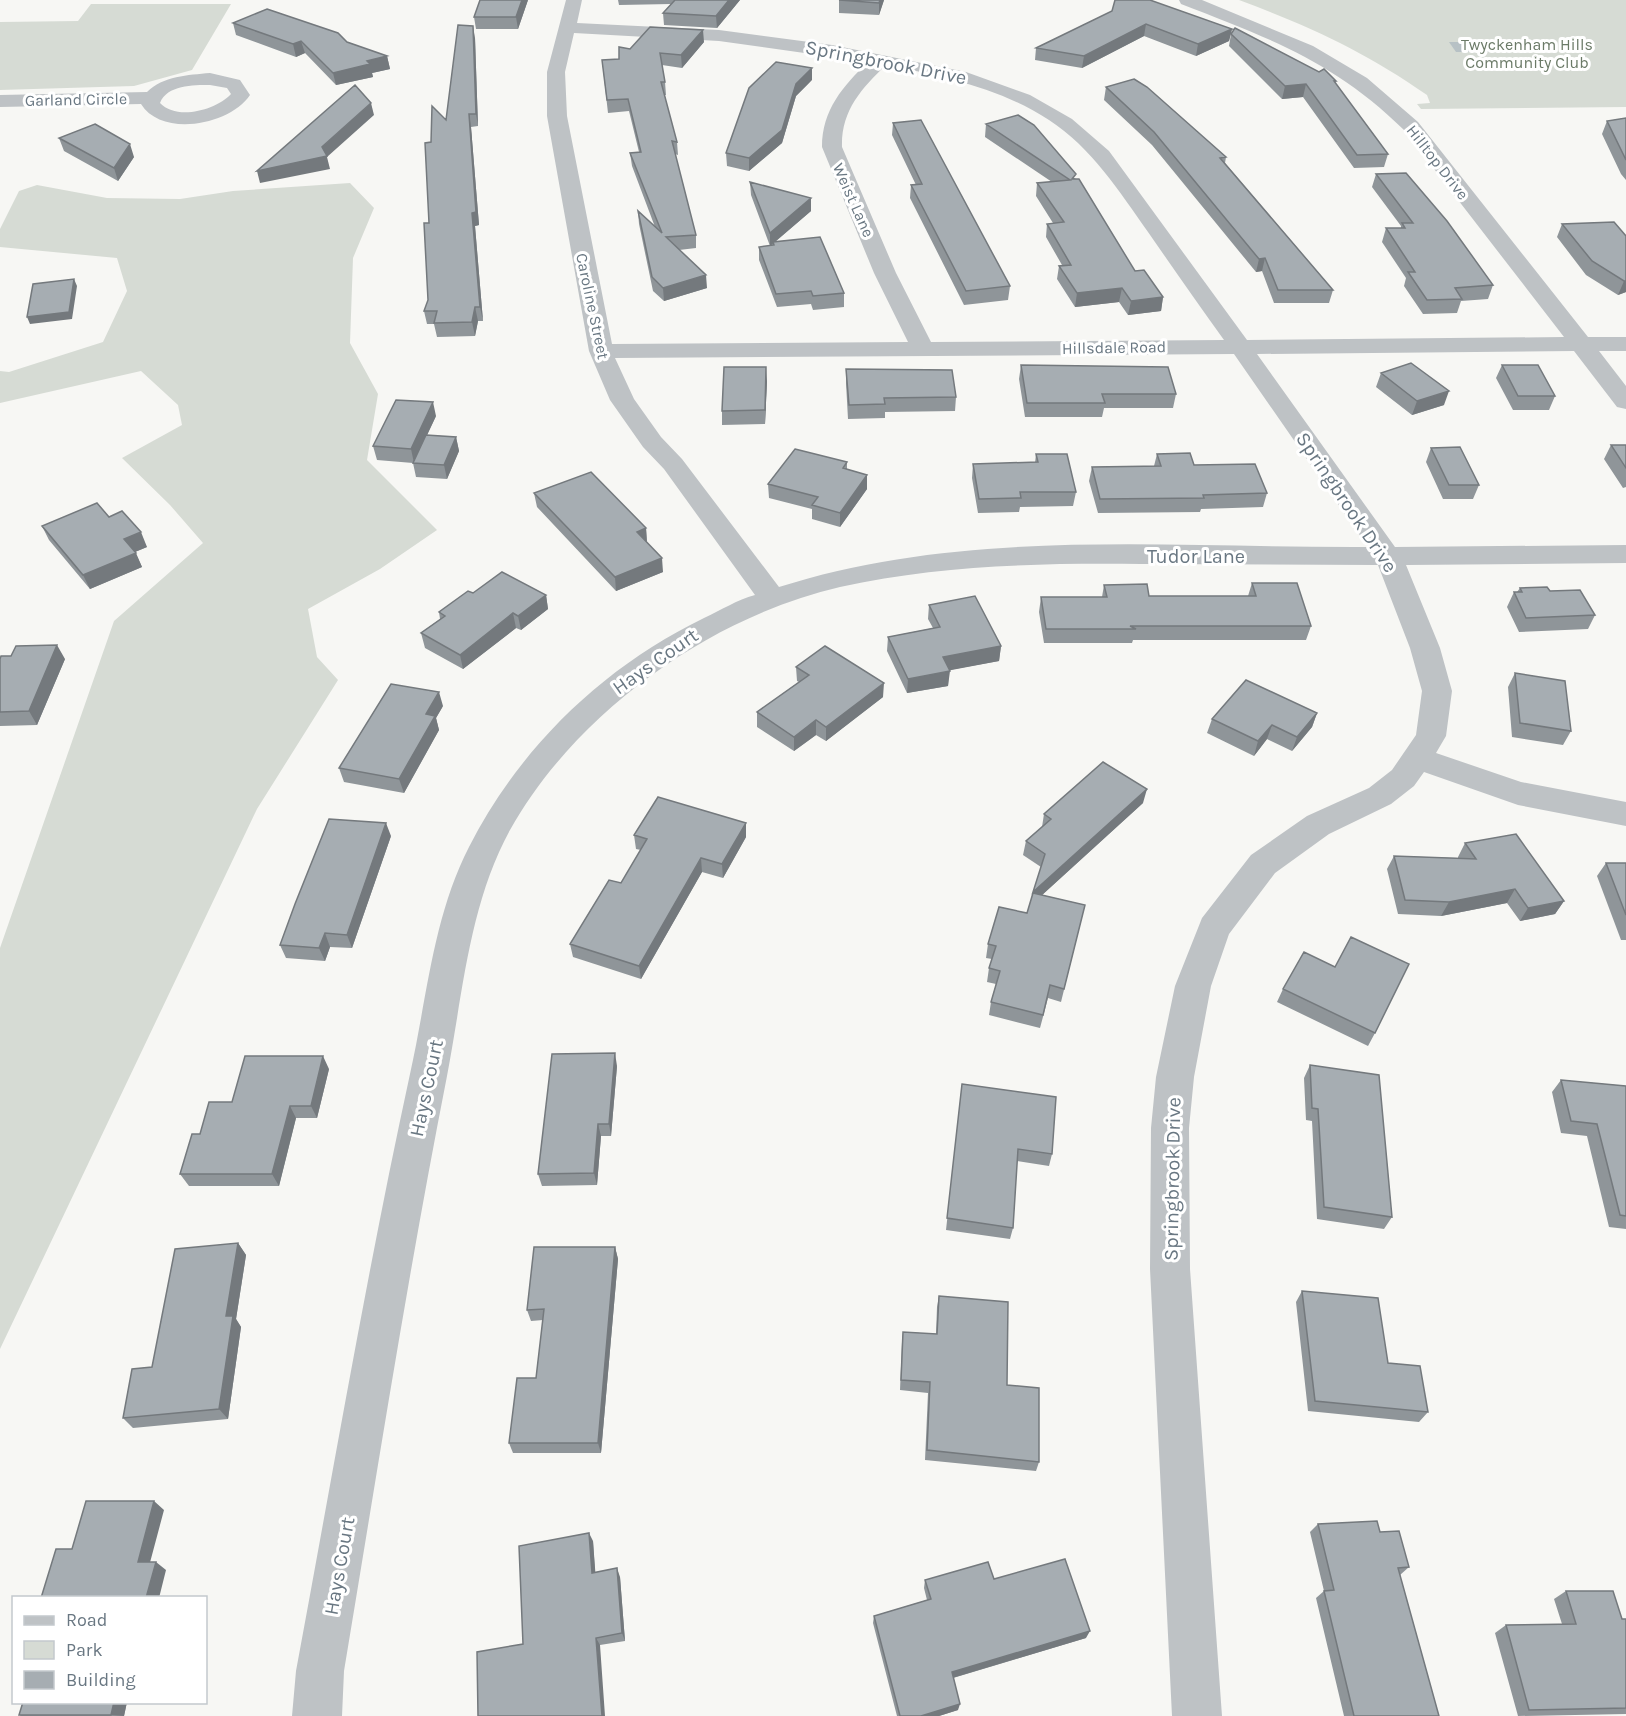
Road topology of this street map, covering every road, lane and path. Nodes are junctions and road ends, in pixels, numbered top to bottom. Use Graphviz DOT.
graph roads {
  1 [pos="574,0"];
  2 [pos="1187,0"];
  3 [pos="567,28"];
  4 [pos="882,59"];
  5 [pos="151,98"];
  6 [pos="0,102"];
  7 [pos="1581,344"];
  8 [pos="1626,344"];
  9 [pos="1240,346"];
  10 [pos="922,349"];
  11 [pos="601,351"];
  12 [pos="1626,402"];
  13 [pos="1626,554"];
  14 [pos="1387,556"];
  15 [pos="772,598"];
  16 [pos="1418,758"];
  17 [pos="1626,814"];
  18 [pos="317,1716"];
  19 [pos="1197,1716"];
  1 -- 3 [label="street, Caroline Street"];
  2 -- 7 [label="street, Hilltop Drive"];
  3 -- 4 [label="street, Springbrook Drive"];
  3 -- 11 [label="street, Caroline Street"];
  4 -- 9 [label="street, Springbrook Drive"];
  4 -- 10 [label="street, Weist Lane"];
  5 -- 6 [label="street, Garland Circle"];
  7 -- 8 [label="street, Hillsdale Road"];
  7 -- 9 [label="street, Hillsdale Road"];
  7 -- 12 [label="street, Hilltop Drive"];
  9 -- 10 [label="street, Hillsdale Road"];
  9 -- 14 [label="street, Springbrook Drive"];
  10 -- 11 [label="street, Hillsdale Road"];
  11 -- 15 [label="street, Caroline Street"];
  13 -- 14 [label="street, Tudor Lane"];
  14 -- 15 [label="street, Tudor Lane"];
  14 -- 16 [label="street, Springbrook Drive"];
  15 -- 18 [label="street, Hays Court"];
  16 -- 17 [label="street"];
  16 -- 19 [label="street, Springbrook Drive"];
}
